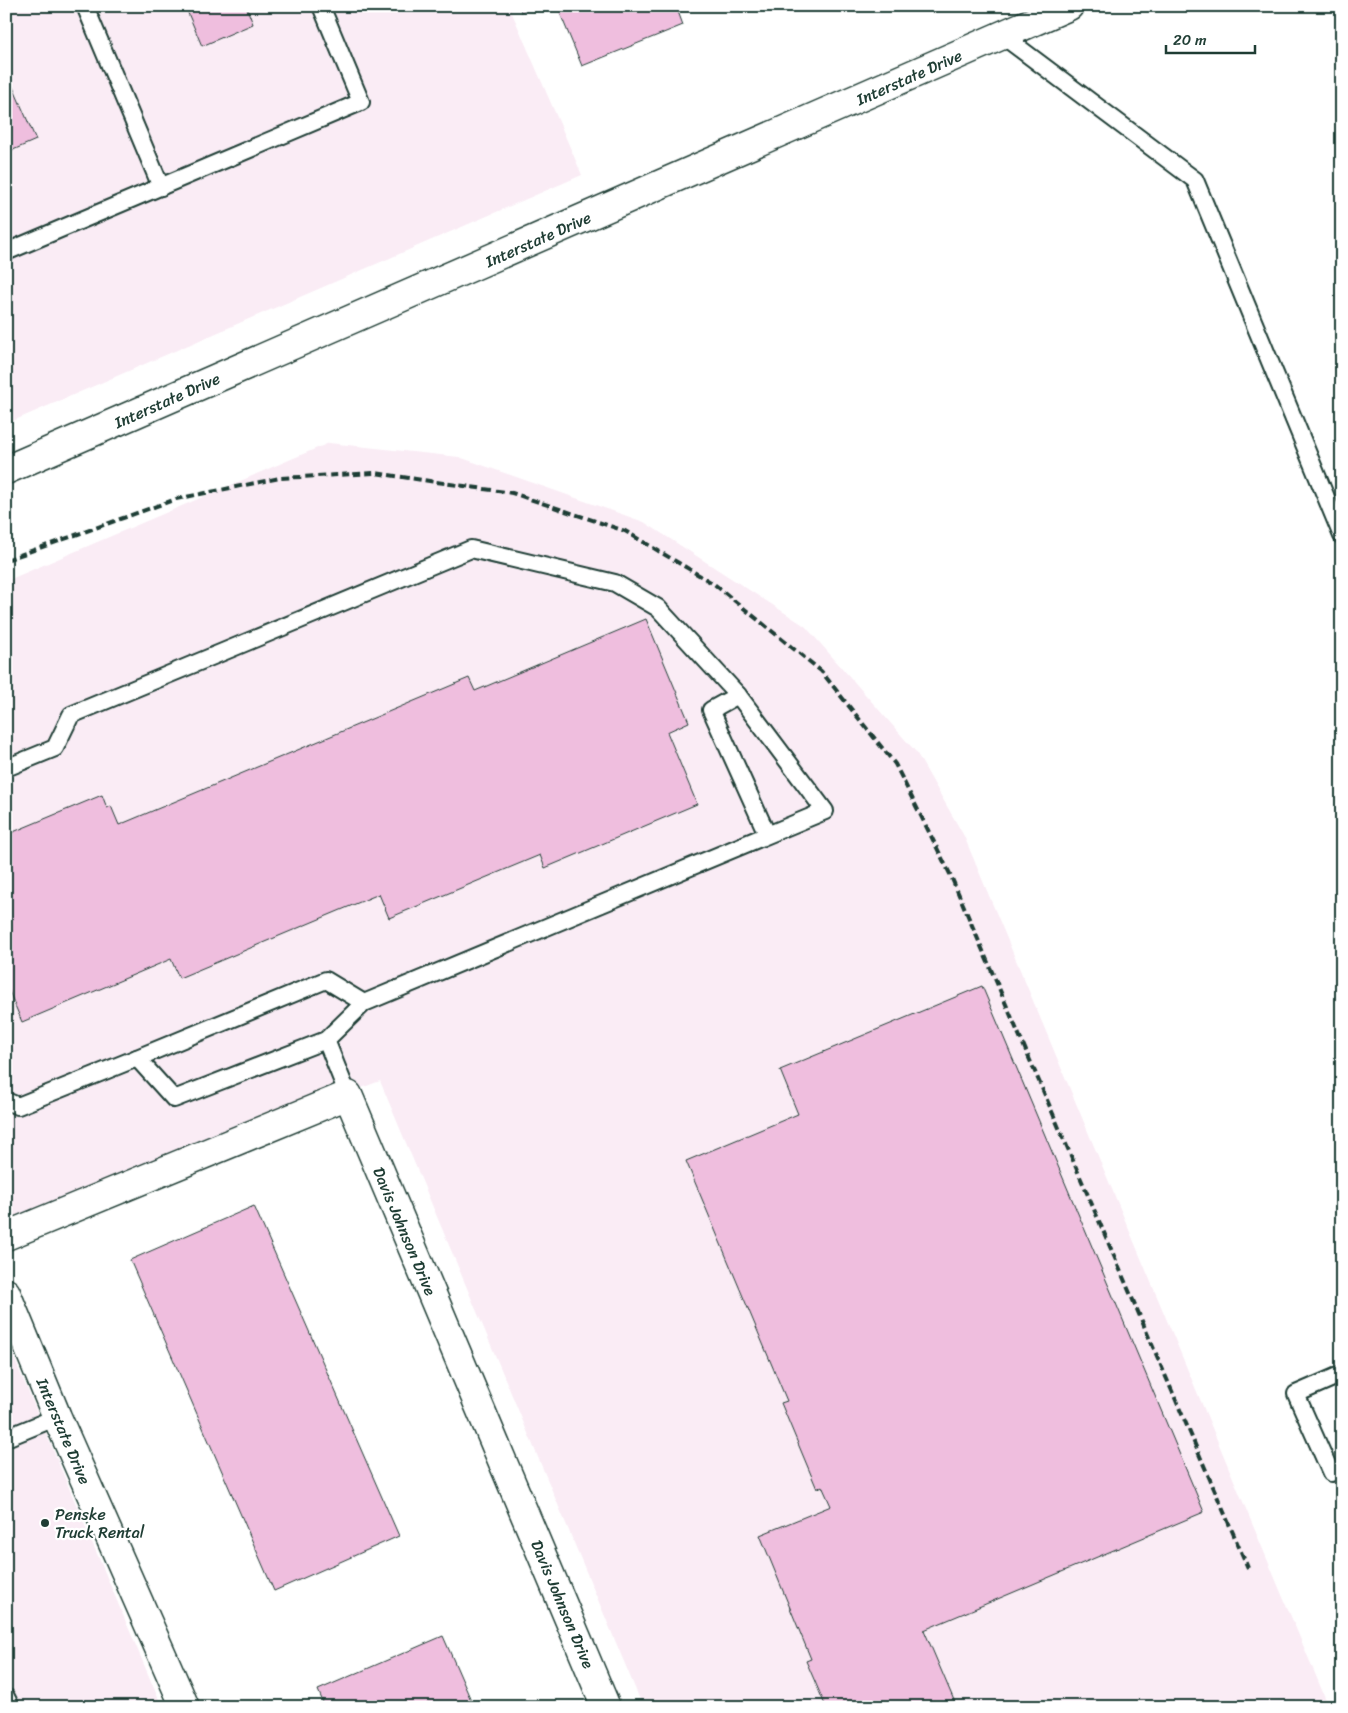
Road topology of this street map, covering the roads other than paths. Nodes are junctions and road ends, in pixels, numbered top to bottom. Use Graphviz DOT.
graph roads {
  1 [pos="85,6"];
  2 [pos="321,6"];
  3 [pos="1069,6"];
  4 [pos="1002,36"];
  5 [pos="161,187"];
  6 [pos="6,252"];
  7 [pos="6,470"];
  8 [pos="1342,536"];
  9 [pos="738,695"];
  10 [pos="6,768"];
  11 [pos="767,834"];
  12 [pos="364,1002"];
  13 [pos="326,1040"];
  14 [pos="137,1058"];
  15 [pos="348,1095"];
  16 [pos="6,1101"];
  17 [pos="6,1236"];
  18 [pos="6,1293"];
  19 [pos="1342,1374"];
  20 [pos="57,1417"];
  21 [pos="6,1438"];
  22 [pos="1331,1473"];
  23 [pos="6,1697"];
  24 [pos="10,1707"];
  25 [pos="185,1707"];
  26 [pos="606,1707"];
  1 -- 5 [label="lane"];
  2 -- 5 [label="lane"];
  3 -- 4 [label="street, Interstate Drive"];
  4 -- 7 [label="street, Interstate Drive"];
  4 -- 8 [label="lane"];
  5 -- 6 [label="lane"];
  9 -- 10 [label="lane"];
  9 -- 11 [label="lane"];
  9 -- 11 [label="lane"];
  11 -- 12 [label="lane"];
  12 -- 13 [label="lane"];
  12 -- 14 [label="lane"];
  13 -- 14 [label="lane"];
  13 -- 15 [label="lane"];
  14 -- 16 [label="lane"];
  15 -- 17 [label="street"];
  15 -- 26 [label="street, Davis Johnson Drive"];
  18 -- 20 [label="street, Interstate Drive"];
  19 -- 22 [label="lane"];
  20 -- 21 [label="lane"];
  20 -- 25 [label="street, Interstate Drive"];
  23 -- 24 [label="lane"];
}
